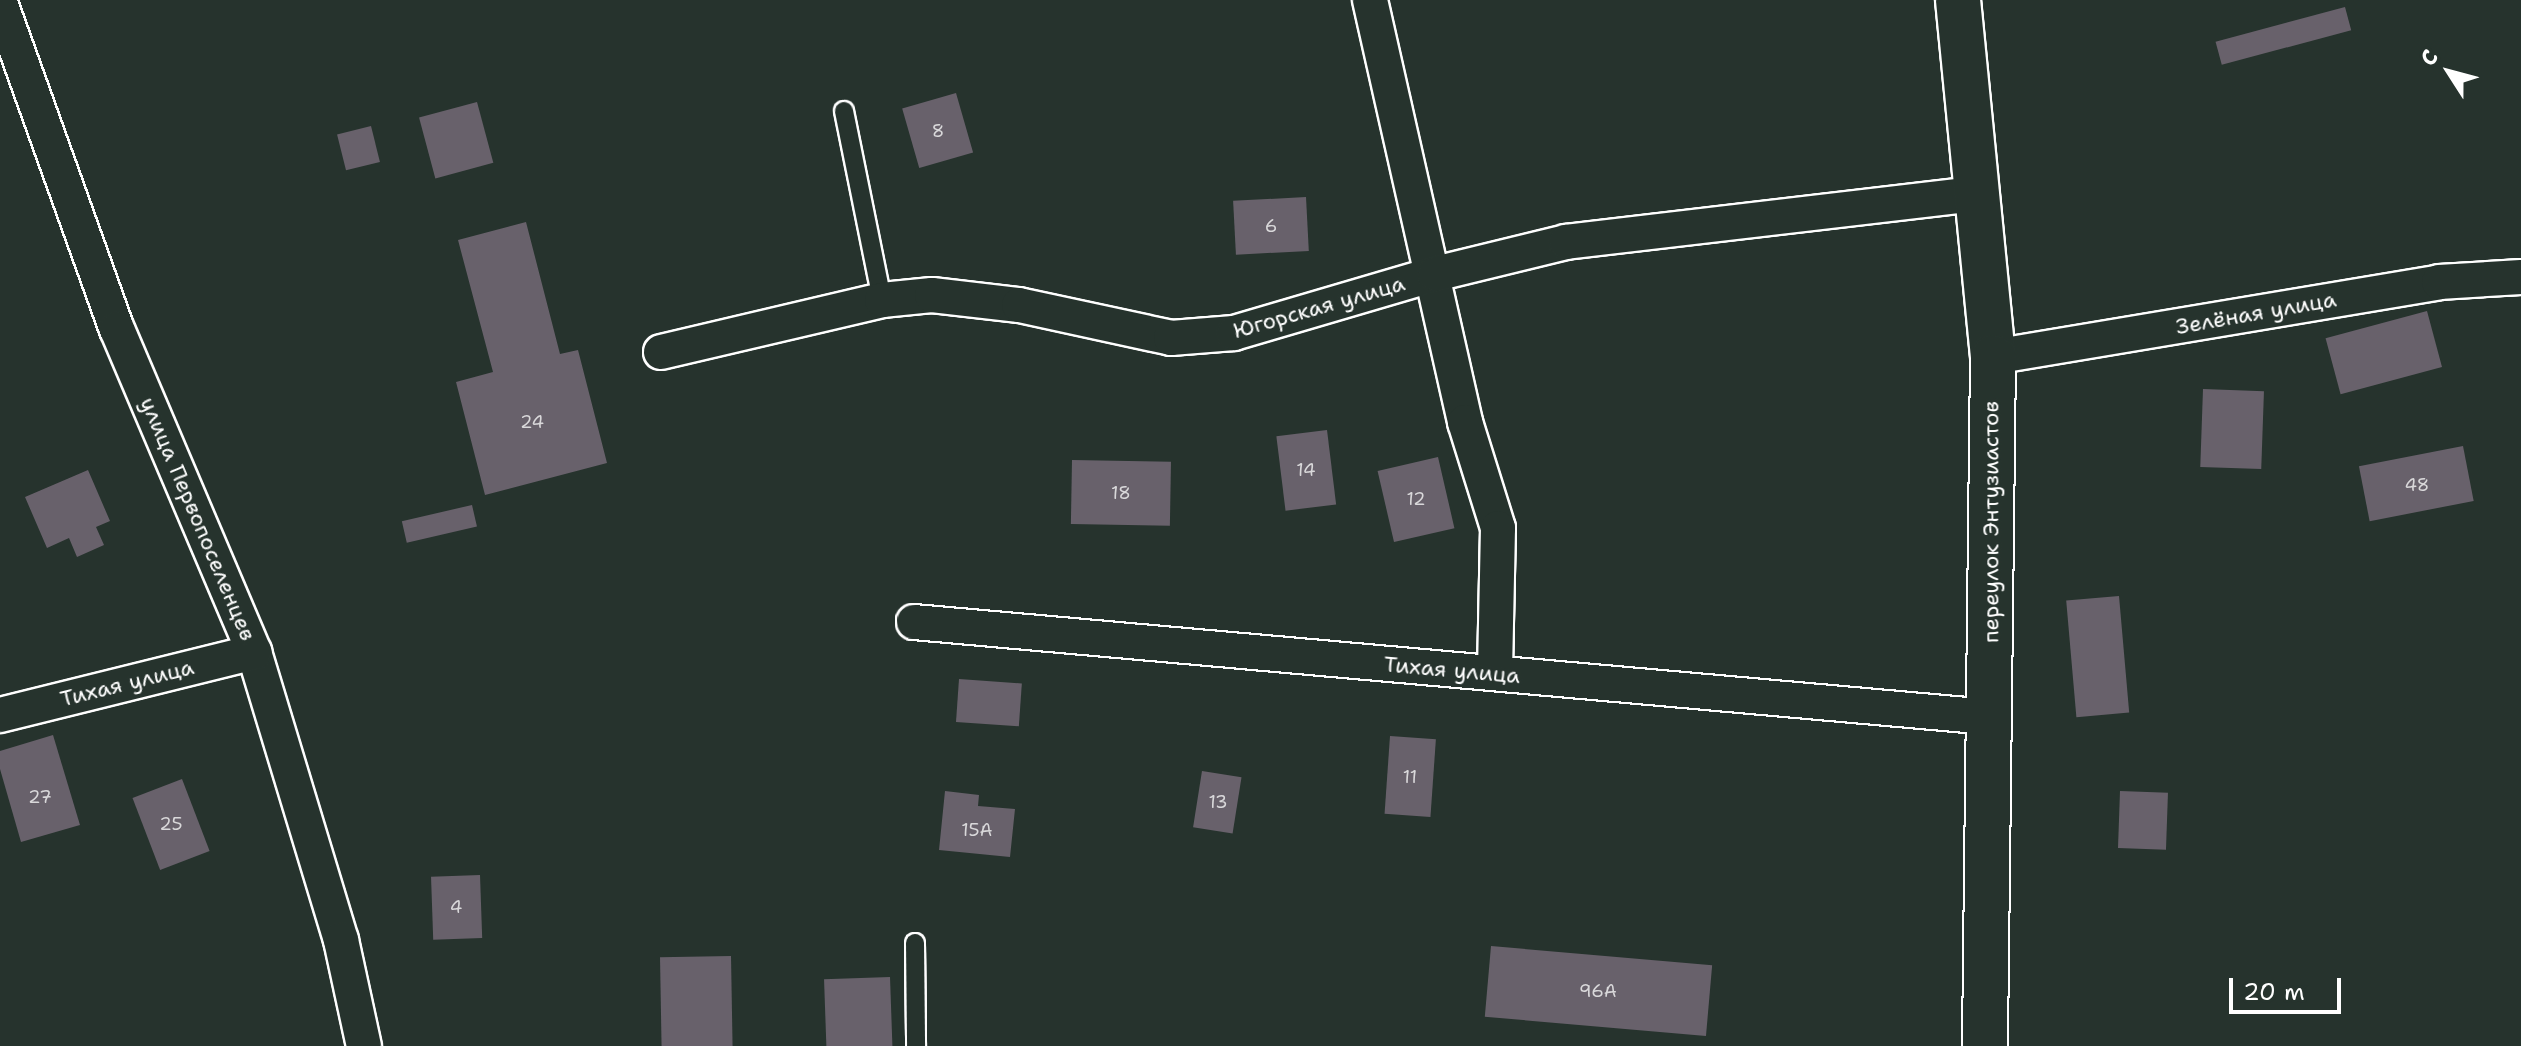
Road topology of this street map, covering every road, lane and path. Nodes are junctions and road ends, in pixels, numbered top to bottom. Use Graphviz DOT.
graph roads {
  1 [pos="1370,0"];
  2 [pos="1958,0"];
  3 [pos="0,3"];
  4 [pos="844,111"];
  5 [pos="1981,193"];
  6 [pos="1435,274"];
  7 [pos="2521,277"];
  8 [pos="882,300"];
  9 [pos="661,352"];
  10 [pos="1993,357"];
  11 [pos="914,622"];
  12 [pos="254,652"];
  13 [pos="1495,673"];
  14 [pos="0,715"];
  15 [pos="1990,717"];
  16 [pos="915,943"];
  17 [pos="364,1046"];
  18 [pos="916,1046"];
  19 [pos="1985,1046"];
  1 -- 6 [label="street"];
  2 -- 5 [label="main road, переулок Энтузиастов"];
  3 -- 12 [label="street, улица Первопоселенцев"];
  4 -- 8 [label="lane"];
  5 -- 6 [label="street, Югорская улица"];
  5 -- 10 [label="main road, переулок Энтузиастов"];
  6 -- 8 [label="street, Югорская улица"];
  6 -- 13 [label="street"];
  7 -- 10 [label="street, Зелёная улица"];
  8 -- 9 [label="street, Югорская улица"];
  10 -- 15 [label="main road, переулок Энтузиастов"];
  11 -- 13 [label="street, Тихая улица"];
  12 -- 14 [label="street, Тихая улица"];
  12 -- 17 [label="street, улица Первопоселенцев"];
  13 -- 15 [label="street, Тихая улица"];
  15 -- 19 [label="main road, переулок Энтузиастов"];
  16 -- 18 [label="lane"];
}
